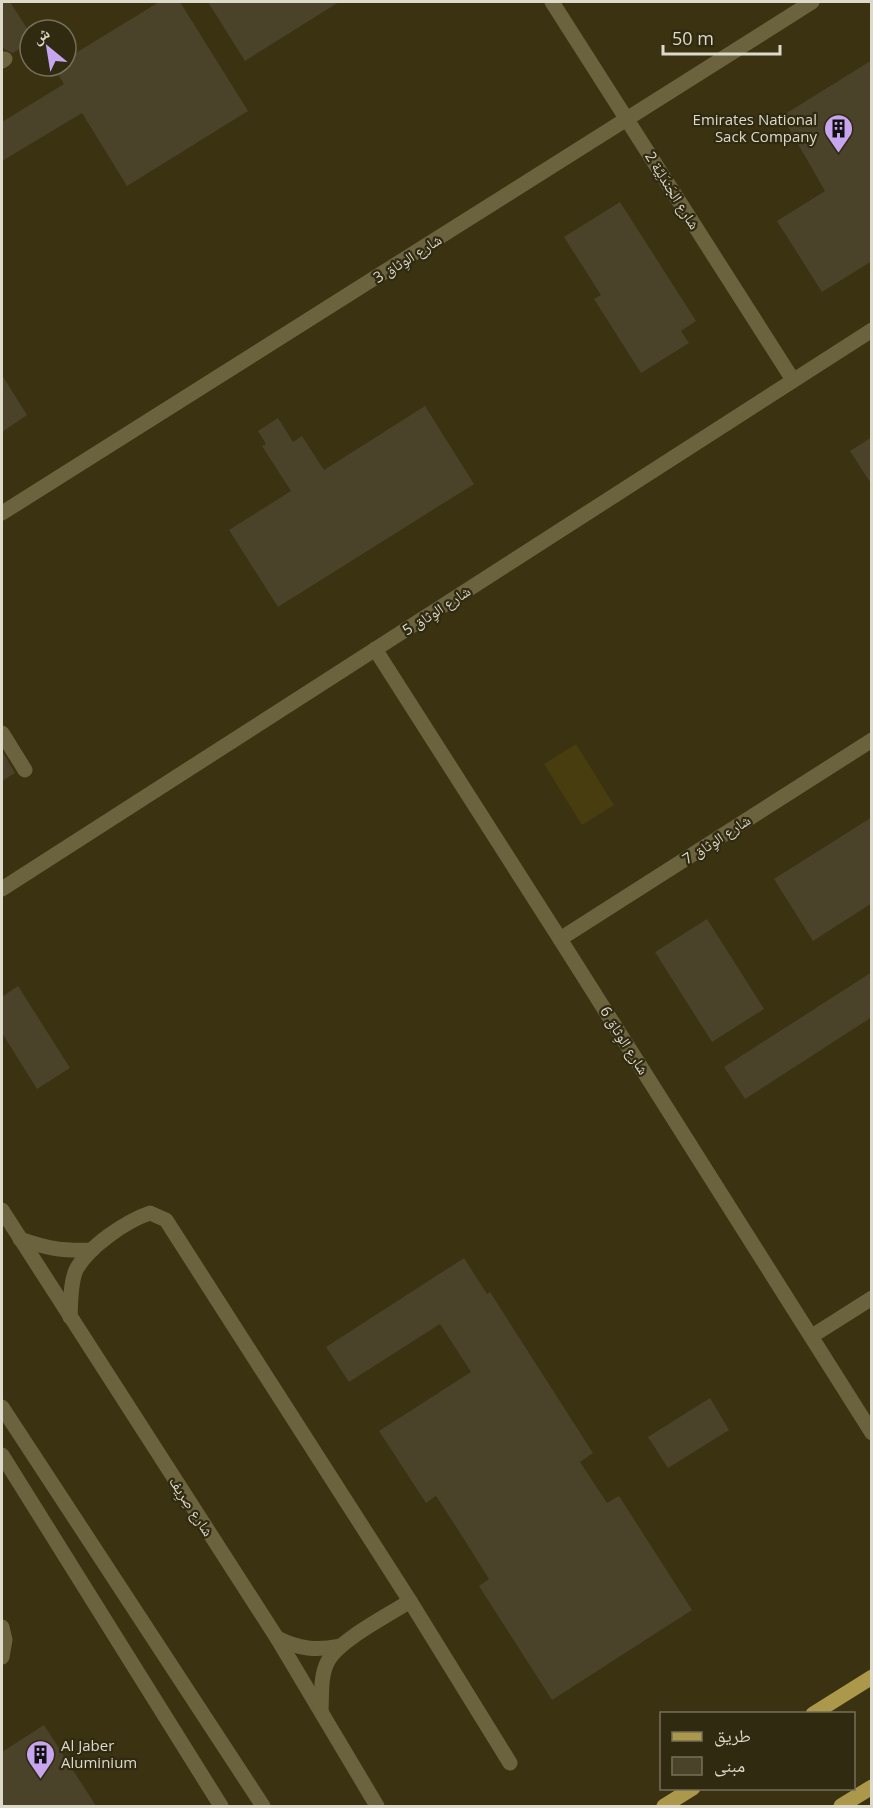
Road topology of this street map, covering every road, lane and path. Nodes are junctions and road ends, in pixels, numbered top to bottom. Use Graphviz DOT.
graph roads {
  1 [pos="552,2"];
  2 [pos="812,2"];
  3 [pos="628,119"];
  4 [pos="872,330"];
  5 [pos="793,380"];
  6 [pos="2,513"];
  7 [pos="375,649"];
  8 [pos="2,733"];
  9 [pos="872,740"];
  10 [pos="25,770"];
  11 [pos="2,889"];
  12 [pos="560,939"];
  13 [pos="2,1209"];
  14 [pos="20,1239"];
  15 [pos="92,1250"];
  16 [pos="872,1298"];
  17 [pos="70,1317"];
  18 [pos="812,1336"];
  19 [pos="2,1407"];
  20 [pos="872,1433"];
  21 [pos="2,1455"];
  22 [pos="410,1601"];
  23 [pos="2,1627"];
  24 [pos="277,1638"];
  25 [pos="340,1646"];
  26 [pos="2,1657"];
  27 [pos="872,1677"];
  28 [pos="321,1711"];
  29 [pos="815,1712"];
  30 [pos="510,1763"];
  31 [pos="872,1787"];
  32 [pos="690,1790"];
  33 [pos="221,1806"];
  34 [pos="263,1806"];
  35 [pos="376,1806"];
  36 [pos="664,1806"];
  37 [pos="841,1806"];
  1 -- 3 [label="street, شارع الجَندَلِيَّة 2"];
  2 -- 3 [label="street, شارع الوِثاق 3"];
  3 -- 5 [label="street, شارع الجَندَلِيَّة 2"];
  3 -- 6 [label="street, شارع الوِثاق 3"];
  4 -- 5 [label="street, شارع الوِثاق 5"];
  5 -- 7 [label="street, شارع الوِثاق 5"];
  7 -- 11 [label="street, شارع الوِثاق 5"];
  7 -- 12 [label="street, شارع الوِثاق 6"];
  8 -- 10 [label="street"];
  9 -- 12 [label="street, شارع الوِثاق 7"];
  12 -- 18 [label="street, شارع الوِثاق 6"];
  13 -- 14 [label="street, شارع صِرِيف"];
  14 -- 15 [label="street"];
  14 -- 17 [label="street, شارع صِرِيف"];
  15 -- 17 [label="street"];
  15 -- 22 [label="street"];
  16 -- 18 [label="street"];
  17 -- 24 [label="street, شارع صِرِيف"];
  18 -- 20 [label="street, شارع الوِثاق 6"];
  19 -- 34 [label="street"];
  21 -- 33 [label="street"];
  22 -- 25 [label="street"];
  22 -- 30 [label="street"];
  23 -- 26 [label="street"];
  24 -- 25 [label="street"];
  24 -- 28 [label="street, شارع صِرِيف"];
  25 -- 28 [label="street"];
  27 -- 29 [label="main road"];
  28 -- 35 [label="street, شارع صِرِيف"];
  31 -- 37 [label="main road"];
  32 -- 36 [label="main road"];
}
